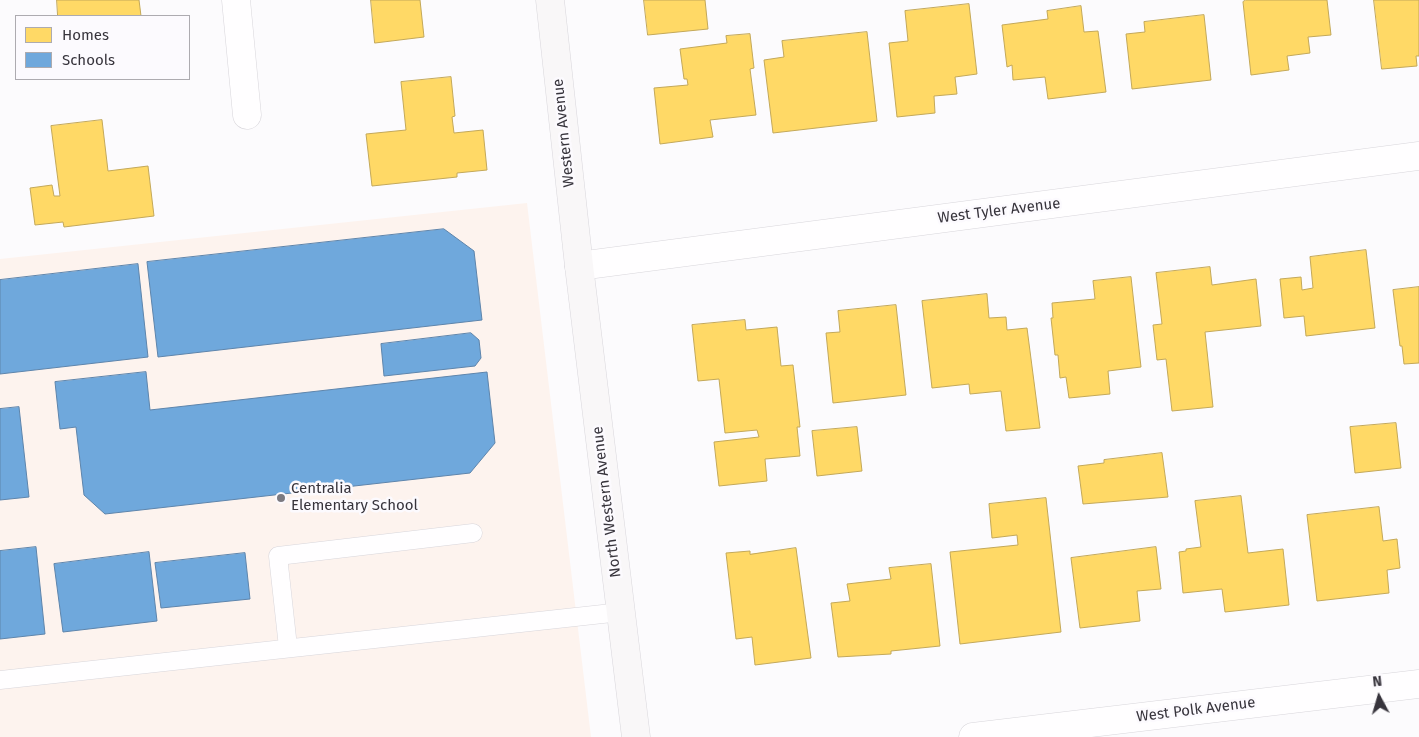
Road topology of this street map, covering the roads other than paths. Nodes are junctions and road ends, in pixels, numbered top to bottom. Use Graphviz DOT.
graph roads {
  1 [pos="236,0"];
  2 [pos="550,0"];
  3 [pos="247,115"];
  4 [pos="1419,156"];
  5 [pos="579,266"];
  6 [pos="473,533"];
  7 [pos="621,612"];
  8 [pos="288,648"];
  9 [pos="0,680"];
  10 [pos="1419,684"];
  11 [pos="636,737"];
  12 [pos="973,737"];
  1 -- 3 [label="street"];
  2 -- 5 [label="main road, Western Avenue"];
  4 -- 5 [label="street, West Tyler Avenue"];
  5 -- 7 [label="main road, North Western Avenue"];
  6 -- 8 [label="lane"];
  7 -- 8 [label="lane"];
  7 -- 11 [label="main road, North Western Avenue"];
  8 -- 9 [label="lane"];
  10 -- 12 [label="street, West Polk Avenue"];
}
